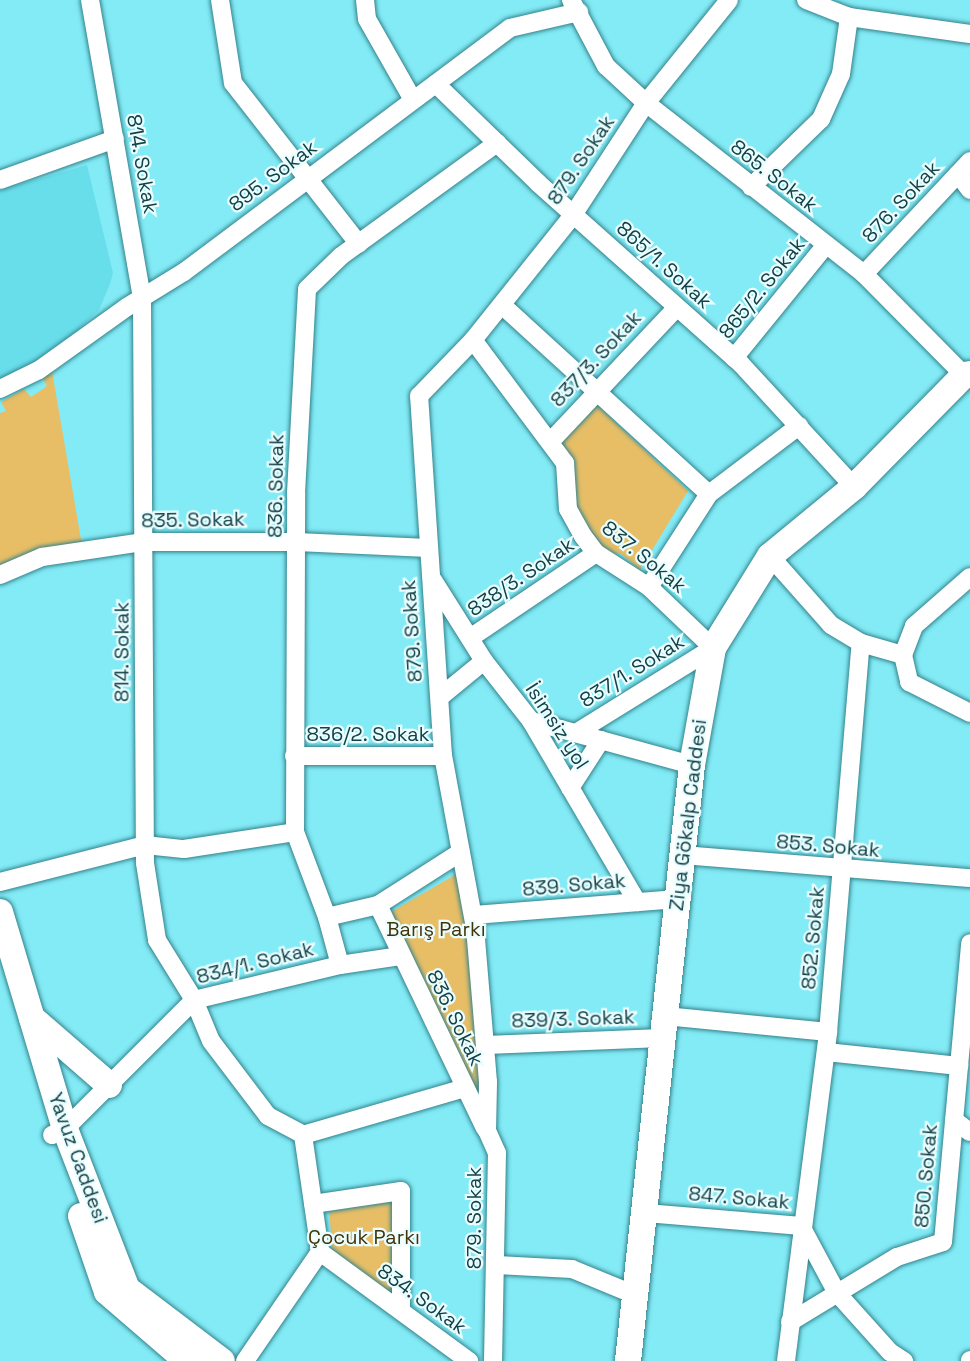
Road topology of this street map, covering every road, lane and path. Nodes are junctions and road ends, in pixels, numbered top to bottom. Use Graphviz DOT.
graph roads {
  1 [pos="90,0"];
  2 [pos="220,0"];
  3 [pos="365,0"];
  4 [pos="729,0"];
  5 [pos="806,0"];
  6 [pos="575,6"];
  7 [pos="849,17"];
  8 [pos="970,34"];
  9 [pos="436,84"];
  10 [pos="413,100"];
  11 [pos="646,103"];
  12 [pos="115,139"];
  13 [pos="496,143"];
  14 [pos="964,167"];
  15 [pos="307,178"];
  16 [pos="0,180"];
  17 [pos="751,187"];
  18 [pos="970,190"];
  19 [pos="573,215"];
  20 [pos="359,244"];
  21 [pos="825,246"];
  22 [pos="864,274"];
  23 [pos="142,298"];
  24 [pos="502,305"];
  25 [pos="677,307"];
  26 [pos="473,340"];
  27 [pos="734,358"];
  28 [pos="967,375"];
  29 [pos="597,388"];
  30 [pos="0,390"];
  31 [pos="799,426"];
  32 [pos="550,442"];
  33 [pos="854,487"];
  34 [pos="709,494"];
  35 [pos="144,542"];
  36 [pos="297,542"];
  37 [pos="428,549"];
  38 [pos="596,553"];
  39 [pos="770,556"];
  40 [pos="0,574"];
  41 [pos="970,576"];
  42 [pos="431,578"];
  43 [pos="649,587"];
  44 [pos="470,638"];
  45 [pos="861,643"];
  46 [pos="713,648"];
  47 [pos="903,655"];
  48 [pos="484,661"];
  49 [pos="440,697"];
  50 [pos="970,712"];
  51 [pos="531,721"];
  52 [pos="576,733"];
  53 [pos="601,740"];
  54 [pos="294,756"];
  55 [pos="443,756"];
  56 [pos="692,765"];
  57 [pos="570,788"];
  58 [pos="295,832"];
  59 [pos="145,845"];
  60 [pos="461,852"];
  61 [pos="682,855"];
  62 [pos="841,870"];
  63 [pos="970,878"];
  64 [pos="0,882"];
  65 [pos="677,899"];
  66 [pos="637,902"];
  67 [pos="378,905"];
  68 [pos="0,912"];
  69 [pos="474,915"];
  70 [pos="327,917"];
  71 [pos="970,943"];
  72 [pos="400,956"];
  73 [pos="340,965"];
  74 [pos="0,974"];
  75 [pos="194,1000"];
  76 [pos="32,1018"];
  77 [pos="664,1027"];
  78 [pos="828,1032"];
  79 [pos="486,1045"];
  80 [pos="826,1052"];
  81 [pos="959,1066"];
  82 [pos="109,1085"];
  83 [pos="465,1088"];
  84 [pos="954,1120"];
  85 [pos="487,1131"];
  86 [pos="59,1132"];
  87 [pos="970,1132"];
  88 [pos="303,1135"];
  89 [pos="313,1204"];
  90 [pos="646,1213"];
  91 [pos="801,1226"];
  92 [pos="320,1252"];
  93 [pos="497,1265"];
  94 [pos="837,1293"];
  95 [pos="634,1295"];
  96 [pos="401,1311"];
  97 [pos="790,1322"];
  98 [pos="184,1360"];
  99 [pos="222,1361"];
  100 [pos="245,1361"];
  101 [pos="469,1361"];
  102 [pos="494,1361"];
  103 [pos="628,1361"];
  104 [pos="786,1361"];
  105 [pos="904,1361"];
  1 -- 12 [label="street, 814. Sokak"];
  2 -- 15 [label="street"];
  3 -- 10 [label="street"];
  4 -- 11 [label="street, 879. Sokak"];
  5 -- 7 [label="street"];
  6 -- 9 [label="street, 895. Sokak"];
  6 -- 11 [label="street, 865. Sokak"];
  7 -- 8 [label="street"];
  7 -- 17 [label="street"];
  9 -- 10 [label="street, 895. Sokak"];
  9 -- 13 [label="street, 865/1. Sokak"];
  10 -- 15 [label="street, 895. Sokak"];
  11 -- 17 [label="street, 865. Sokak"];
  11 -- 19 [label="street, 879. Sokak"];
  12 -- 16 [label="street"];
  12 -- 23 [label="street, 814. Sokak"];
  13 -- 19 [label="street, 865/1. Sokak"];
  13 -- 20 [label="street, 836. Sokak"];
  14 -- 18 [label="street"];
  14 -- 22 [label="street, 876. Sokak"];
  15 -- 20 [label="street"];
  15 -- 23 [label="street, 895. Sokak"];
  17 -- 21 [label="street, 865. Sokak"];
  19 -- 24 [label="street, 879. Sokak"];
  19 -- 25 [label="street, 865/1. Sokak"];
  20 -- 36 [label="street, 836. Sokak"];
  21 -- 22 [label="street, 865. Sokak"];
  21 -- 27 [label="street, 865/2. Sokak"];
  22 -- 28 [label="street, 865. Sokak"];
  23 -- 30 [label="street, 895. Sokak"];
  23 -- 35 [label="street, 814. Sokak"];
  24 -- 26 [label="street, 879. Sokak"];
  24 -- 29 [label="street"];
  25 -- 27 [label="street, 865/1. Sokak"];
  25 -- 29 [label="street, 837/3. Sokak"];
  26 -- 32 [label="street, 837. Sokak"];
  26 -- 37 [label="street, 879. Sokak"];
  27 -- 31 [label="street, 865/1. Sokak"];
  28 -- 33 [label="main road, Ziya Gökalp Caddesi"];
  29 -- 32 [label="street, 837/3. Sokak"];
  29 -- 34 [label="street"];
  31 -- 33 [label="street, 865/1. Sokak"];
  31 -- 34 [label="street"];
  32 -- 38 [label="street, 837. Sokak"];
  33 -- 39 [label="main road, Ziya Gökalp Caddesi"];
  34 -- 43 [label="street"];
  35 -- 36 [label="street, 835. Sokak"];
  35 -- 40 [label="street, 835. Sokak"];
  35 -- 59 [label="street, 814. Sokak"];
  36 -- 37 [label="street, 835. Sokak"];
  36 -- 54 [label="street, 836. Sokak"];
  37 -- 42 [label="street, 879. Sokak"];
  38 -- 43 [label="street, 837. Sokak"];
  38 -- 44 [label="street, 838/3. Sokak"];
  39 -- 45 [label="street"];
  39 -- 46 [label="main road, Ziya Gökalp Caddesi"];
  41 -- 47 [label="street"];
  42 -- 44 [label="street, İsimsiz yol"];
  42 -- 49 [label="street, 879. Sokak"];
  43 -- 46 [label="street, 837. Sokak"];
  44 -- 48 [label="street, İsimsiz yol"];
  45 -- 47 [label="street"];
  45 -- 62 [label="street, 852. Sokak"];
  46 -- 52 [label="street, 837/1. Sokak"];
  46 -- 56 [label="main road, Ziya Gökalp Caddesi"];
  47 -- 50 [label="street"];
  48 -- 49 [label="street"];
  48 -- 51 [label="street, İsimsiz yol"];
  49 -- 55 [label="street, 879. Sokak"];
  51 -- 52 [label="street"];
  51 -- 57 [label="street, İsimsiz yol"];
  52 -- 53 [label="street"];
  53 -- 56 [label="street"];
  53 -- 57 [label="street"];
  54 -- 55 [label="street, 836/2. Sokak"];
  54 -- 58 [label="street, 836. Sokak"];
  55 -- 60 [label="street, 879. Sokak"];
  56 -- 61 [label="main road, Ziya Gökalp Caddesi"];
  57 -- 66 [label="street, İsimsiz yol"];
  58 -- 59 [label="street"];
  58 -- 70 [label="street, 836. Sokak"];
  59 -- 64 [label="street"];
  59 -- 75 [label="street, 814. Sokak"];
  60 -- 67 [label="street"];
  60 -- 69 [label="street, 879. Sokak"];
  61 -- 62 [label="street, 853. Sokak"];
  61 -- 65 [label="main road, Ziya Gökalp Caddesi"];
  62 -- 63 [label="street, 853. Sokak"];
  62 -- 78 [label="street, 852. Sokak"];
  65 -- 66 [label="street, 839. Sokak"];
  65 -- 77 [label="main road, Ziya Gökalp Caddesi"];
  66 -- 69 [label="street, 839. Sokak"];
  67 -- 70 [label="street"];
  67 -- 72 [label="street, 836. Sokak"];
  68 -- 76 [label="main road, Yavuz Caddesi"];
  69 -- 79 [label="street, 879. Sokak"];
  70 -- 73 [label="street, 836. Sokak"];
  71 -- 81 [label="street, 850. Sokak"];
  72 -- 73 [label="street, 834/1. Sokak"];
  72 -- 83 [label="street, 836. Sokak"];
  73 -- 75 [label="street, 834/1. Sokak"];
  74 -- 86 [label="main road, Yavuz Caddesi"];
  75 -- 82 [label="street, 834/1. Sokak"];
  75 -- 88 [label="street, 814. Sokak"];
  76 -- 82 [label="main road"];
  76 -- 86 [label="main road, Yavuz Caddesi"];
  77 -- 78 [label="street, 839/3. Sokak"];
  77 -- 79 [label="street, 839/3. Sokak"];
  77 -- 90 [label="main road, Ziya Gökalp Caddesi"];
  78 -- 80 [label="street, 852. Sokak"];
  79 -- 85 [label="street, 879. Sokak"];
  80 -- 81 [label="street"];
  80 -- 91 [label="street, 852. Sokak"];
  81 -- 84 [label="street, 850. Sokak"];
  82 -- 86 [label="street, 834/1. Sokak"];
  83 -- 85 [label="street, 836. Sokak"];
  83 -- 88 [label="street"];
  84 -- 87 [label="street"];
  84 -- 94 [label="street, 850. Sokak"];
  85 -- 93 [label="street, 879. Sokak"];
  86 -- 98 [label="main road, Yavuz Caddesi"];
  86 -- 99 [label="main road, Yavuz Caddesi"];
  88 -- 89 [label="street"];
  89 -- 92 [label="street"];
  89 -- 96 [label="street"];
  90 -- 91 [label="street, 847. Sokak"];
  90 -- 95 [label="main road, Ziya Gökalp Caddesi"];
  91 -- 94 [label="street, 847. Sokak"];
  91 -- 97 [label="street, 852. Sokak"];
  92 -- 96 [label="street, 834. Sokak"];
  92 -- 100 [label="street"];
  93 -- 95 [label="street"];
  93 -- 102 [label="street, 879. Sokak"];
  94 -- 97 [label="street, 850. Sokak"];
  94 -- 105 [label="street, 847. Sokak"];
  95 -- 103 [label="main road, Ziya Gökalp Caddesi"];
  96 -- 101 [label="street, 834. Sokak"];
  97 -- 104 [label="street, 852. Sokak"];
}
